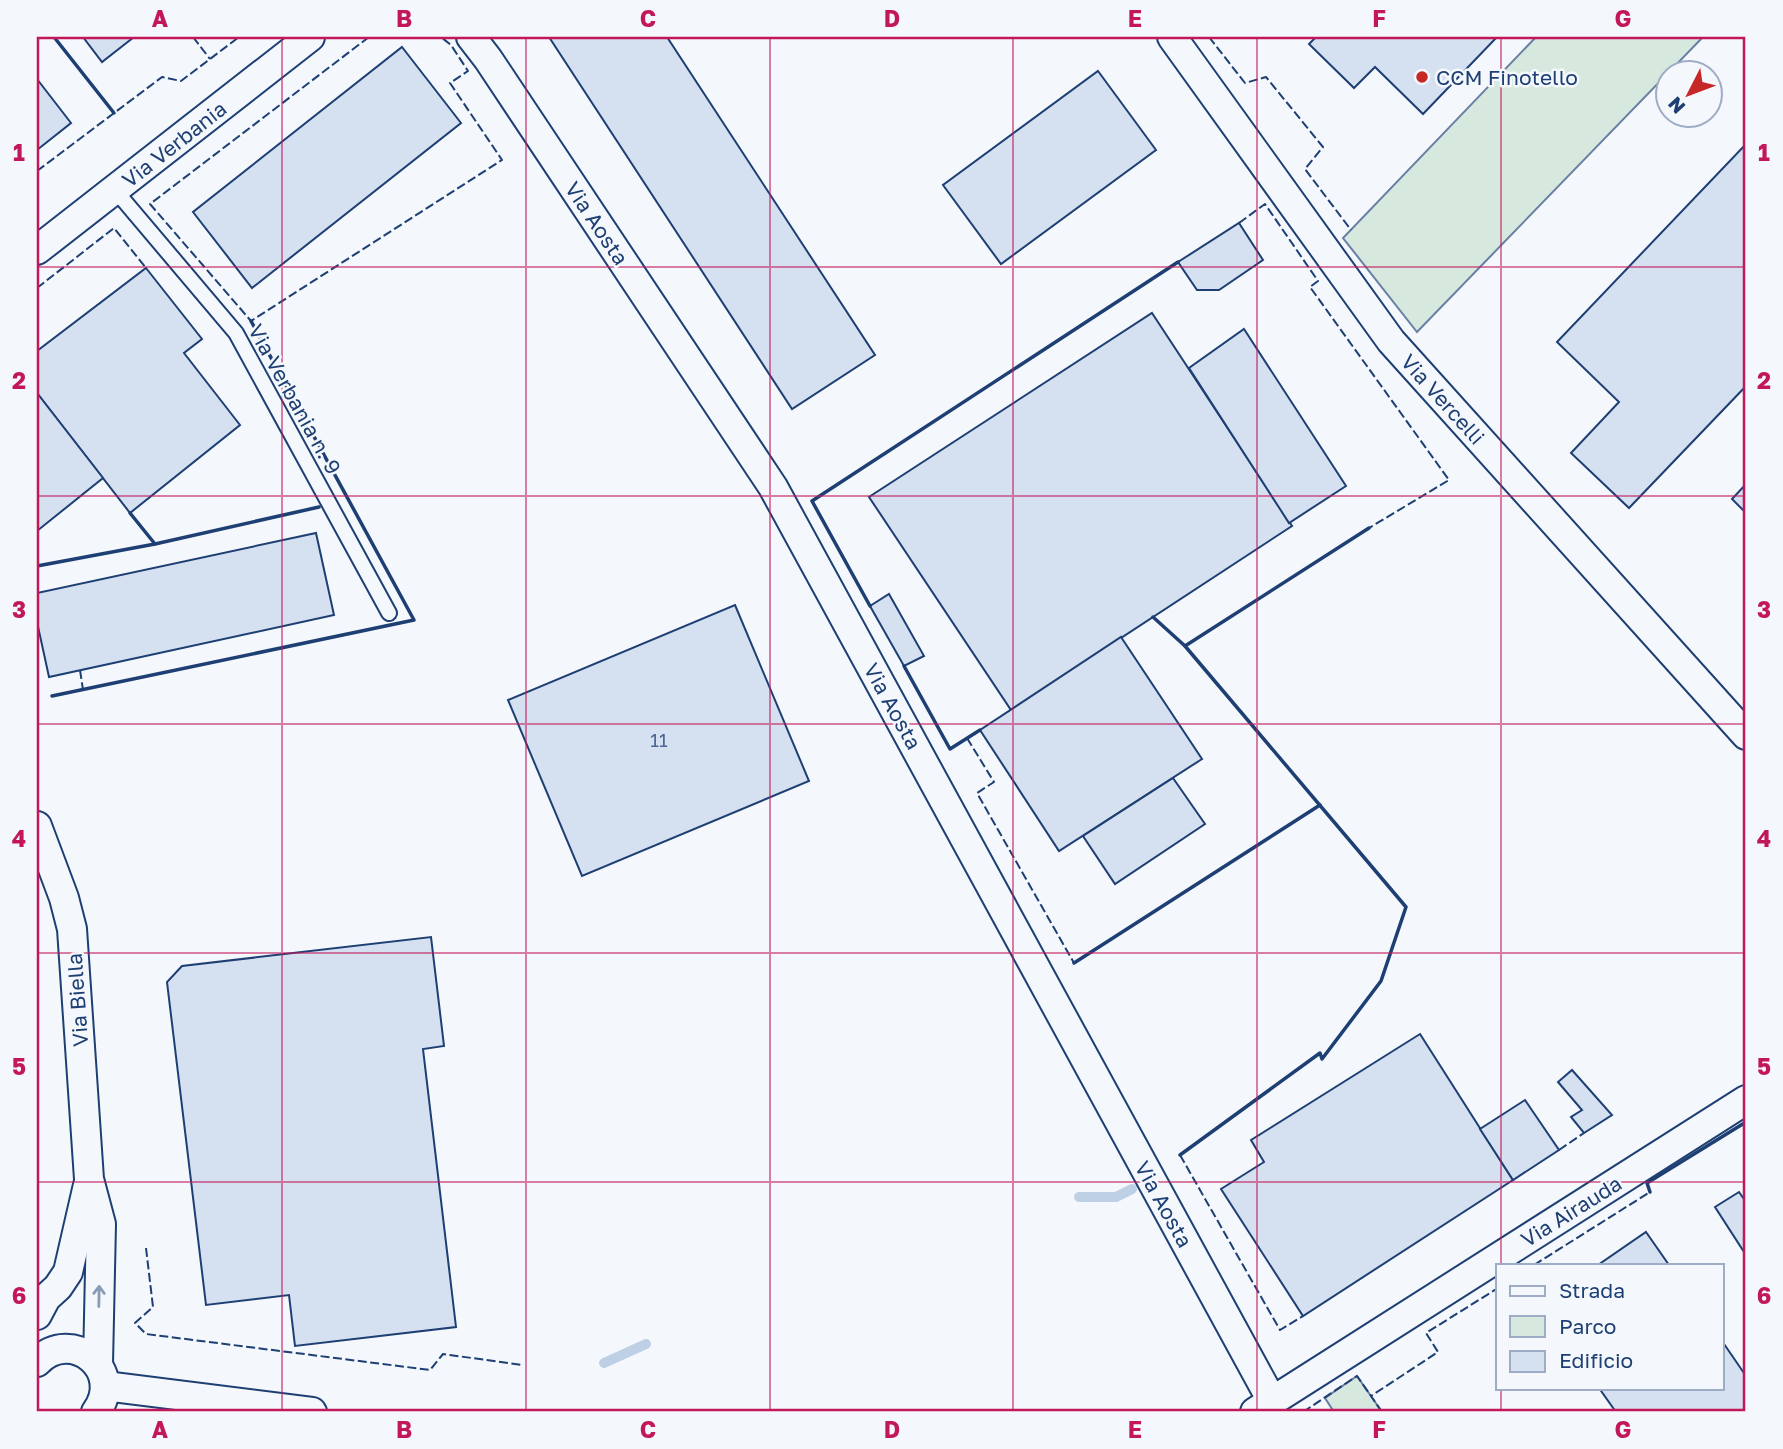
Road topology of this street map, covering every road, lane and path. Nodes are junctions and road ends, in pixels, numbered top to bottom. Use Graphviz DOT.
graph roads {
  1 [pos="310,37"];
  2 [pos="471,37"];
  3 [pos="1172,37"];
  4 [pos="115,190"];
  5 [pos="37,250"];
  6 [pos="389,613"];
  7 [pos="1746,735"];
  8 [pos="37,826"];
  9 [pos="1746,1100"];
  10 [pos="89,1179"];
  11 [pos="37,1315"];
  12 [pos="39,1355"];
  13 [pos="99,1388"];
  14 [pos="1264,1407"];
  15 [pos="312,1412"];
  1 -- 4 [label="street, Via Verbania"];
  2 -- 14 [label="street, Via Aosta"];
  3 -- 7 [label="street, Via Vercelli"];
  4 -- 5 [label="street, Via Verbania"];
  4 -- 6 [label="lane, Via Verbania n. 9"];
  8 -- 10 [label="street, Via Biella"];
  9 -- 14 [label="street, Via Airauda"];
  10 -- 11 [label="street, Via Biella"];
  13 -- 10 [label="street, Via Biella, one-way"];
  12 -- 13 [label="street"];
  13 -- 15 [label="street"];
}
